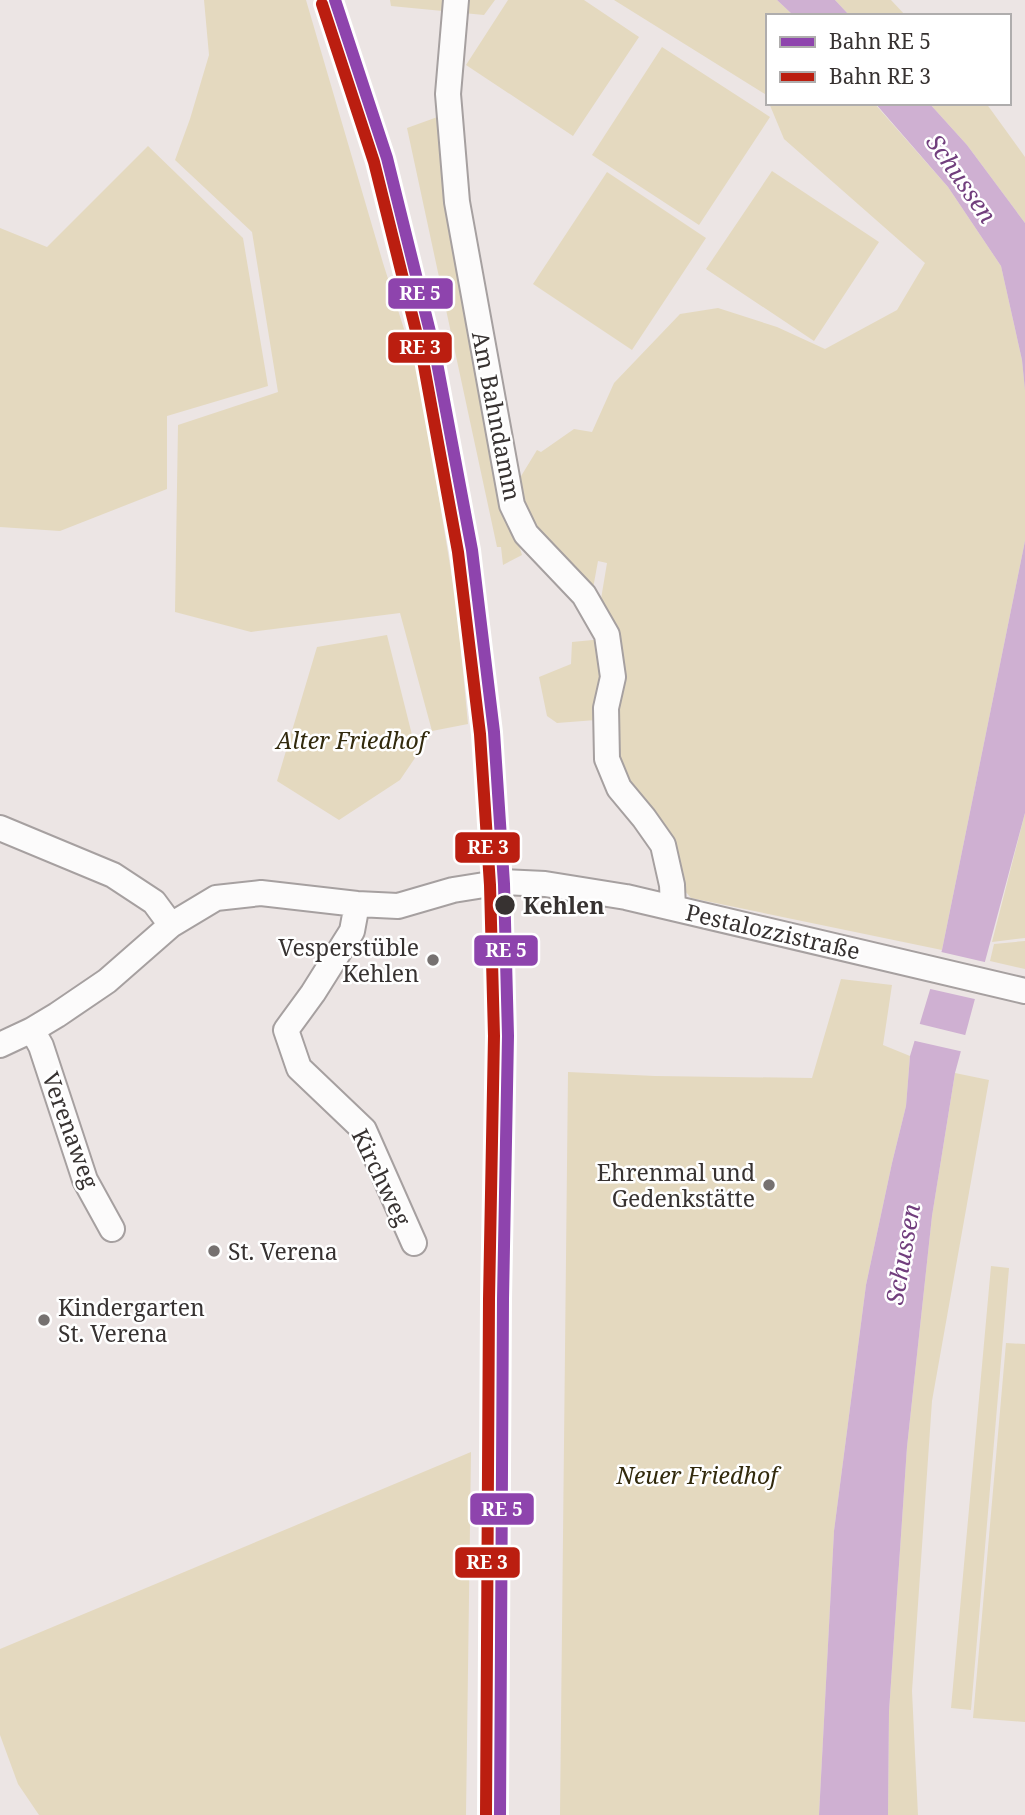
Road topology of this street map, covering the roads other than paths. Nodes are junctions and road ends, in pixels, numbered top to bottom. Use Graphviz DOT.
graph roads {
  1 [pos="456,0"];
  2 [pos="0,828"];
  3 [pos="357,904"];
  4 [pos="673,908"];
  5 [pos="171,925"];
  6 [pos="1025,991"];
  7 [pos="32,1030"];
  8 [pos="0,1045"];
  9 [pos="112,1229"];
  10 [pos="414,1243"];
  1 -- 4 [label="street, Am Bahndamm"];
  2 -- 5 [label="street"];
  3 -- 4 [label="street, Pestalozzistraße"];
  3 -- 5 [label="street, Pestalozzistraße"];
  3 -- 10 [label="street, Kirchweg"];
  4 -- 6 [label="street, Pestalozzistraße"];
  5 -- 7 [label="street, Pestalozzistraße"];
  7 -- 8 [label="street, Pestalozzistraße"];
  7 -- 9 [label="street, Verenaweg"];
}
